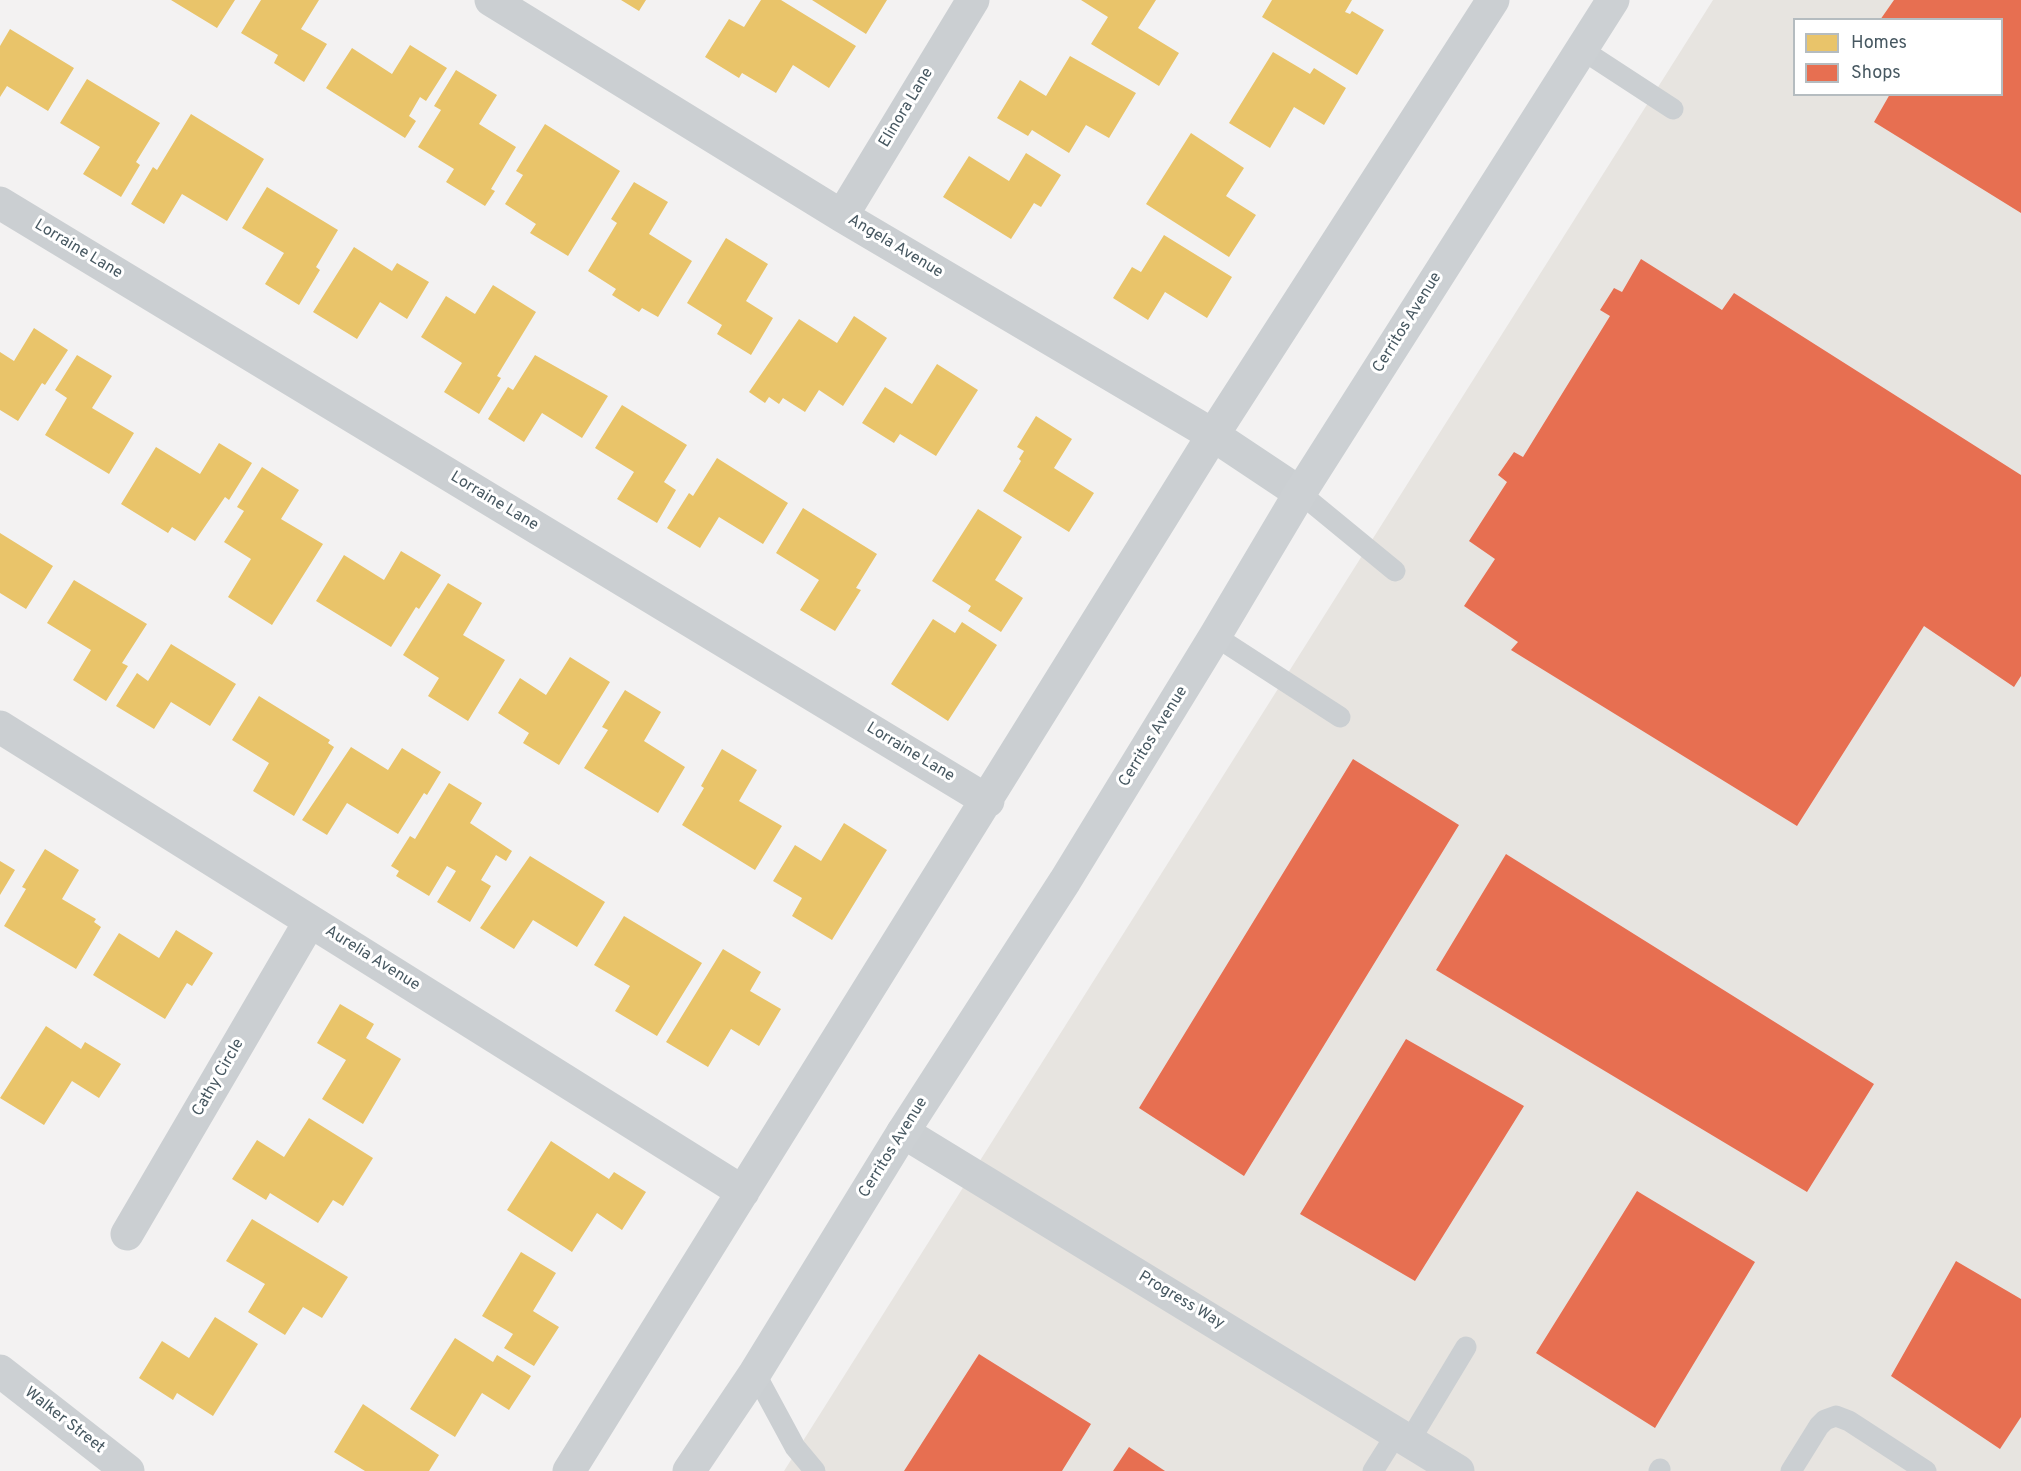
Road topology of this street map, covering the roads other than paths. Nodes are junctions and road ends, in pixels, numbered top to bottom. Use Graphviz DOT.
graph roads {
  1 [pos="491,0"];
  2 [pos="973,0"];
  3 [pos="1493,0"];
  4 [pos="1613,0"];
  5 [pos="1581,50"];
  6 [pos="1673,109"];
  7 [pos="0,203"];
  8 [pos="842,216"];
  9 [pos="1213,435"];
  10 [pos="1300,493"];
  11 [pos="1395,571"];
  12 [pos="1215,636"];
  13 [pos="1340,717"];
  14 [pos="0,727"];
  15 [pos="988,801"];
  16 [pos="310,921"];
  17 [pos="903,1132"];
  18 [pos="743,1192"];
  19 [pos="127,1234"];
  20 [pos="1466,1347"];
  21 [pos="0,1371"];
  22 [pos="756,1373"];
  23 [pos="1403,1436"];
  24 [pos="128,1471"];
  25 [pos="569,1471"];
  26 [pos="689,1471"];
  27 [pos="815,1471"];
  28 [pos="1373,1471"];
  29 [pos="1458,1471"];
  30 [pos="1791,1471"];
  31 [pos="1926,1471"];
  1 -- 8 [label="street, Angela Avenue"];
  2 -- 8 [label="street, Elinora Lane"];
  3 -- 9 [label="street"];
  4 -- 5 [label="main road, Cerritos Avenue"];
  5 -- 6 [label="lane"];
  5 -- 10 [label="main road, Cerritos Avenue"];
  7 -- 15 [label="street, Lorraine Lane"];
  8 -- 9 [label="street, Angela Avenue"];
  9 -- 10 [label="street, Angela Avenue"];
  9 -- 15 [label="street"];
  10 -- 11 [label="lane"];
  10 -- 12 [label="main road, Cerritos Avenue"];
  12 -- 13 [label="lane"];
  12 -- 17 [label="main road, Cerritos Avenue"];
  14 -- 16 [label="street, Aurelia Avenue"];
  15 -- 18 [label="street"];
  16 -- 18 [label="street, Aurelia Avenue"];
  16 -- 19 [label="street, Cathy Circle"];
  17 -- 22 [label="main road, Cerritos Avenue"];
  17 -- 23 [label="street, Progress Way"];
  18 -- 25 [label="street"];
  20 -- 23 [label="lane"];
  21 -- 24 [label="main road, Walker Street"];
  22 -- 26 [label="main road, Cerritos Avenue"];
  22 -- 27 [label="lane"];
  23 -- 28 [label="lane"];
  23 -- 29 [label="street, Progress Way"];
  30 -- 31 [label="lane"];
}
